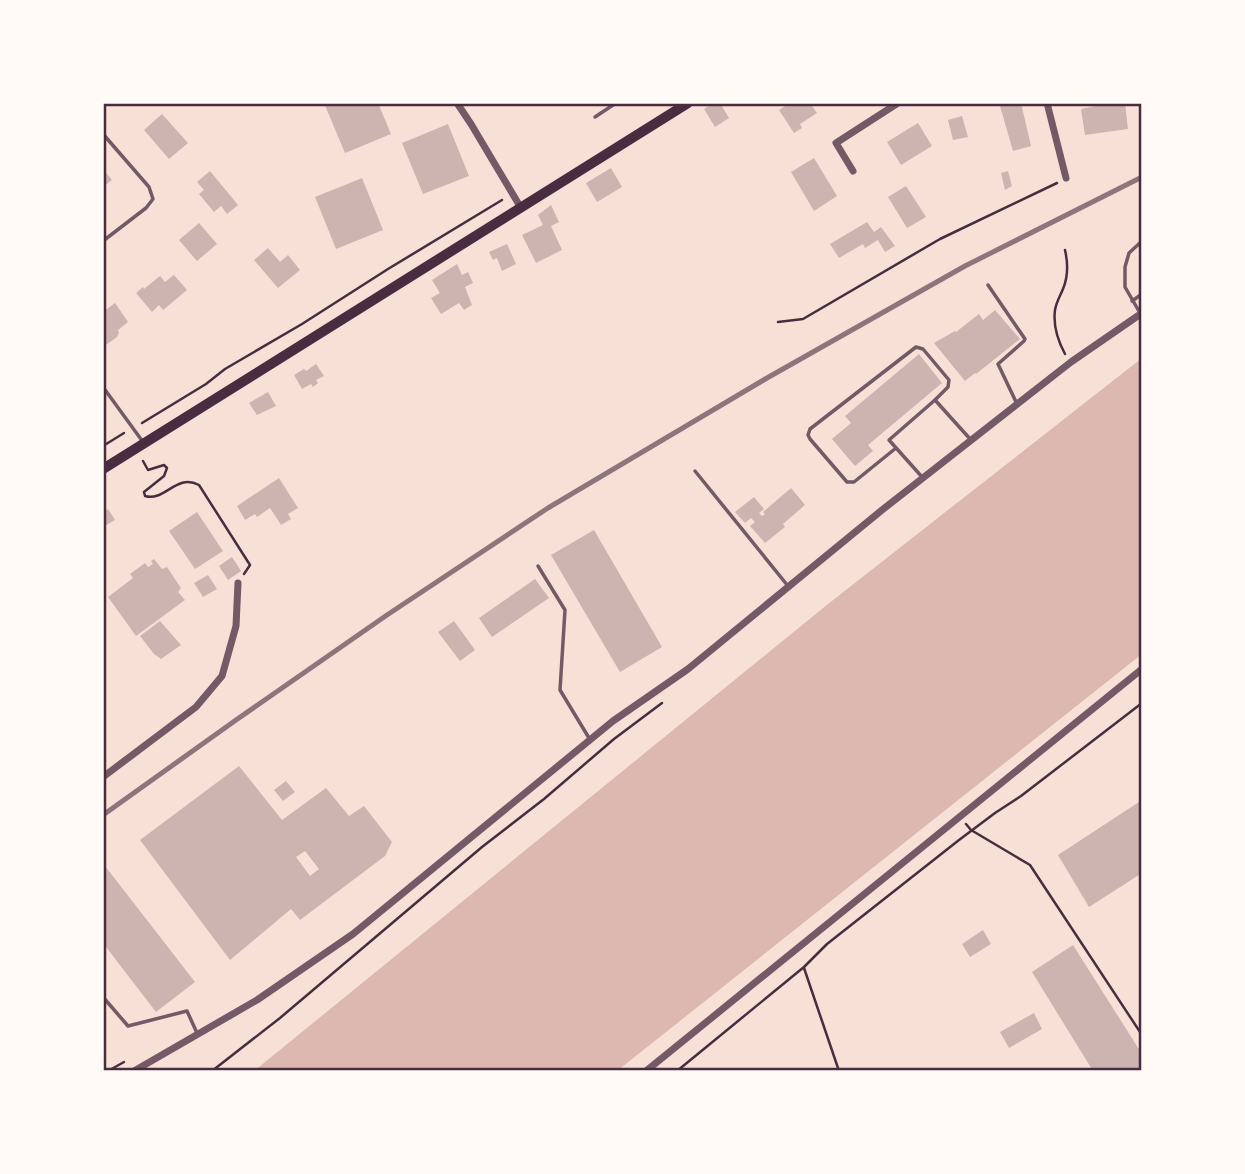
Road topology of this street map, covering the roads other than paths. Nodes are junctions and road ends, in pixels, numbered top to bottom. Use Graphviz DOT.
graph roads {
  1 [pos="457,103"];
  2 [pos="616,103"];
  3 [pos="688,103"];
  4 [pos="898,103"];
  5 [pos="1047,103"];
  6 [pos="595,117"];
  7 [pos="103,134"];
  8 [pos="853,171"];
  9 [pos="1066,178"];
  10 [pos="522,208"];
  11 [pos="103,241"];
  12 [pos="1142,241"];
  13 [pos="988,285"];
  14 [pos="1142,294"];
  15 [pos="1132,301"];
  16 [pos="1141,314"];
  17 [pos="103,387"];
  18 [pos="934,400"];
  19 [pos="1017,404"];
  20 [pos="971,440"];
  21 [pos="144,444"];
  22 [pos="896,449"];
  23 [pos="103,469"];
  24 [pos="695,471"];
  25 [pos="923,478"];
  26 [pos="538,566"];
  27 [pos="238,583"];
  28 [pos="789,587"];
  29 [pos="1142,668"];
  30 [pos="590,740"];
  31 [pos="103,776"];
  32 [pos="103,997"];
  33 [pos="198,1035"];
  34 [pos="134,1071"];
  35 [pos="646,1071"];
  1 -- 10 [label="street"];
  2 -- 6 [label="lane"];
  3 -- 10 [label="main road"];
  4 -- 8 [label="street"];
  5 -- 9 [label="street"];
  7 -- 11 [label="lane"];
  10 -- 21 [label="main road"];
  12 -- 15 [label="lane"];
  13 -- 19 [label="lane"];
  14 -- 15 [label="lane"];
  15 -- 16 [label="lane"];
  16 -- 19 [label="street"];
  17 -- 21 [label="lane"];
  18 -- 20 [label="lane"];
  18 -- 22 [label="lane"];
  18 -- 22 [label="lane"];
  19 -- 20 [label="street"];
  20 -- 25 [label="street"];
  21 -- 23 [label="main road"];
  22 -- 25 [label="lane"];
  24 -- 28 [label="lane"];
  25 -- 28 [label="street"];
  26 -- 30 [label="lane"];
  27 -- 31 [label="street"];
  28 -- 30 [label="street"];
  29 -- 35 [label="street"];
  30 -- 33 [label="street"];
  32 -- 33 [label="lane"];
  33 -- 34 [label="street"];
}
